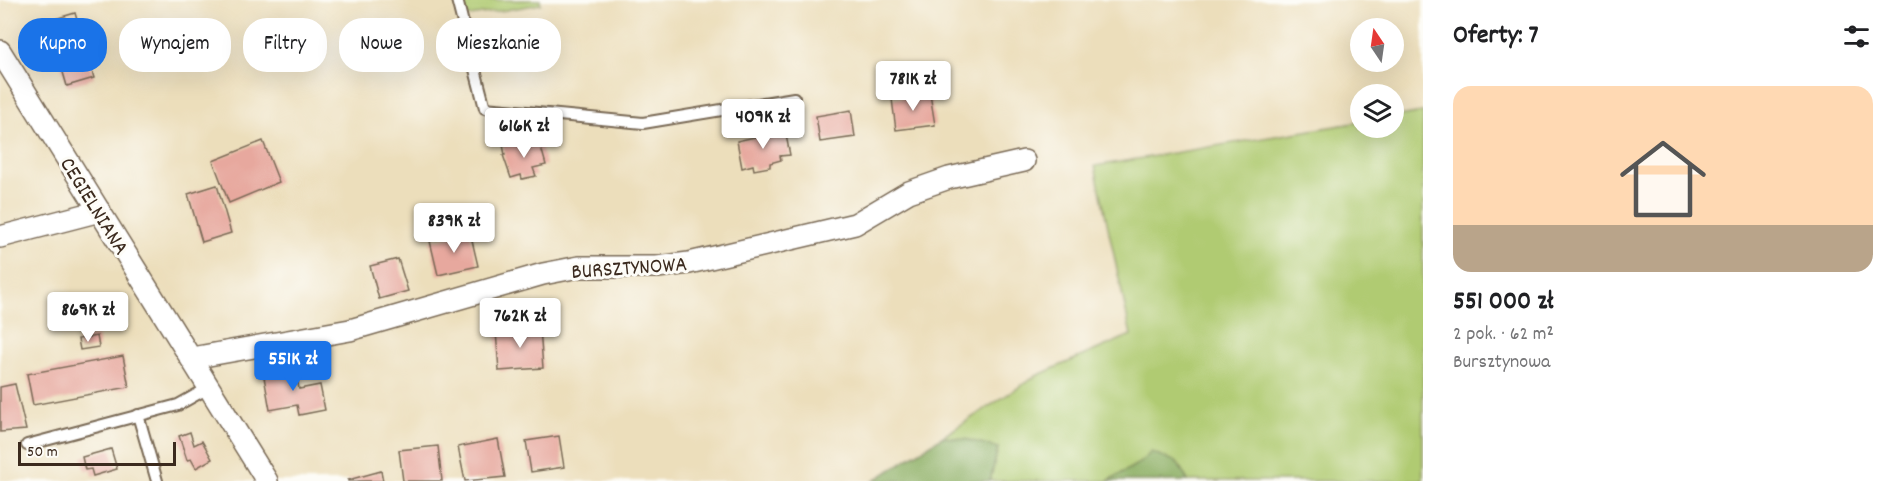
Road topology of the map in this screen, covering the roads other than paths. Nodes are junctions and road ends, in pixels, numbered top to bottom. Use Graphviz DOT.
graph roads {
  1 [pos="457,0"];
  2 [pos="0,51"];
  3 [pos="794,98"];
  4 [pos="1024,161"];
  5 [pos="100,212"];
  6 [pos="0,237"];
  7 [pos="192,358"];
  8 [pos="210,387"];
  9 [pos="138,415"];
  10 [pos="27,445"];
  11 [pos="157,481"];
  12 [pos="267,481"];
  1 -- 3 [label="lane"];
  2 -- 5 [label="street, CEGIELNIANA"];
  4 -- 7 [label="street, BURSZTYNOWA"];
  5 -- 6 [label="street"];
  5 -- 7 [label="street, CEGIELNIANA"];
  7 -- 8 [label="street, CEGIELNIANA"];
  8 -- 9 [label="lane"];
  8 -- 12 [label="street, CEGIELNIANA"];
  9 -- 10 [label="lane"];
  9 -- 11 [label="lane"];
}
